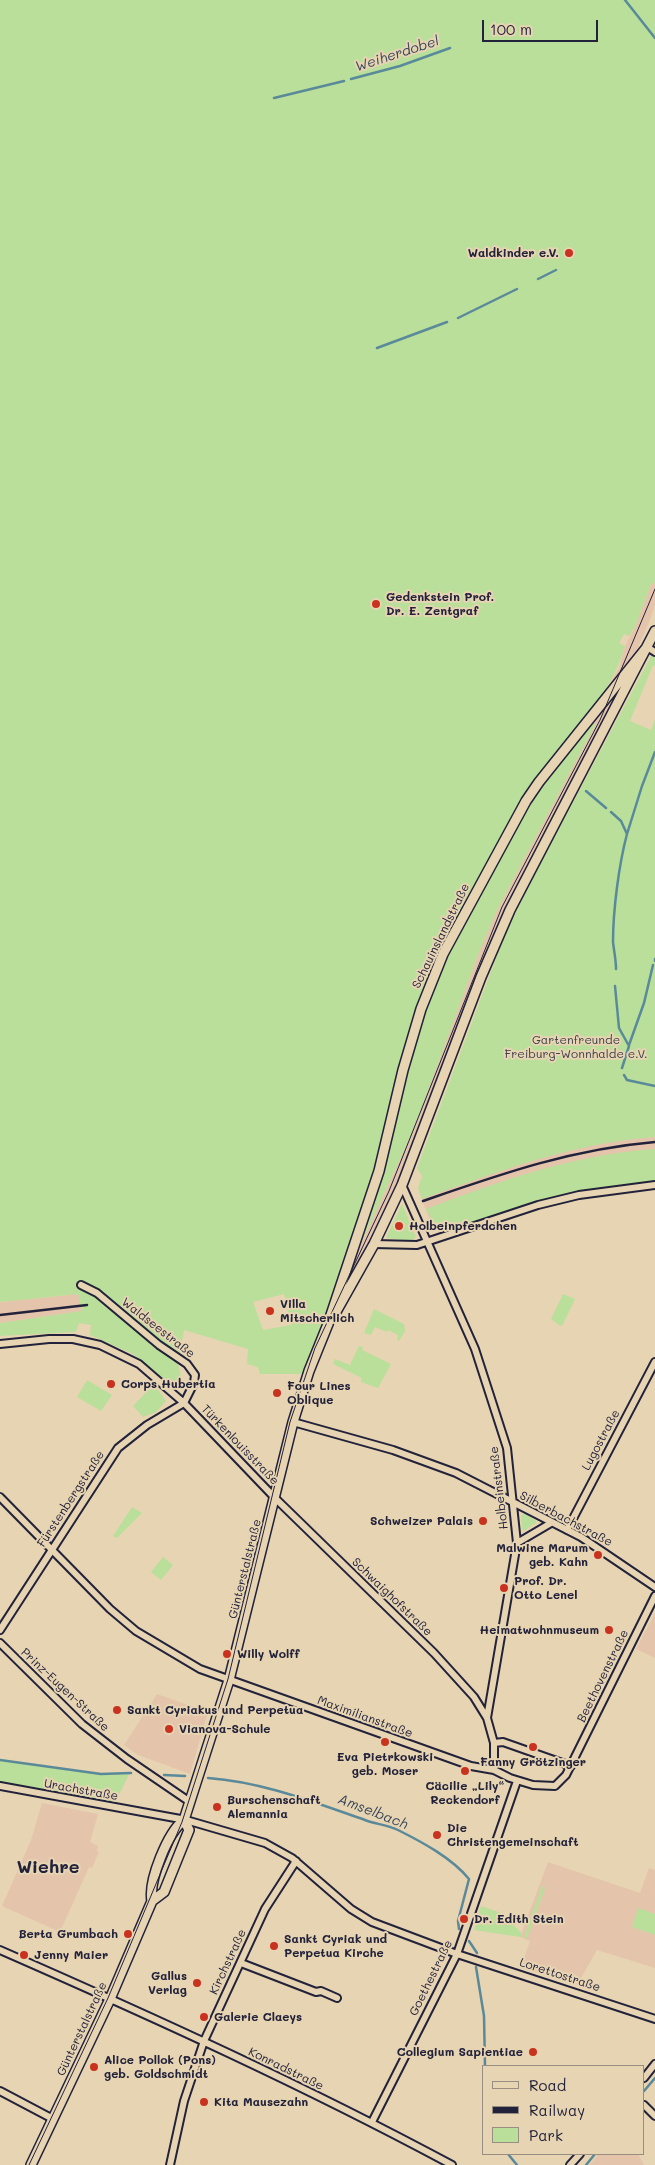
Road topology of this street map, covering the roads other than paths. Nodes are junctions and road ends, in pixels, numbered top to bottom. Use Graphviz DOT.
graph roads {
  1 [pos="655,631"];
  2 [pos="651,650"];
  3 [pos="592,718"];
  4 [pos="603,734"];
  5 [pos="402,1185"];
  6 [pos="655,1185"];
  7 [pos="426,1243"];
  8 [pos="374,1244"];
  9 [pos="343,1278"];
  10 [pos="81,1285"];
  11 [pos="328,1324"];
  12 [pos="0,1344"];
  13 [pos="655,1362"];
  14 [pos="184,1403"];
  15 [pos="292,1422"];
  16 [pos="0,1497"];
  17 [pos="275,1498"];
  18 [pos="513,1503"];
  19 [pos="551,1523"];
  20 [pos="567,1530"];
  21 [pos="517,1543"];
  22 [pos="52,1549"];
  23 [pos="655,1587"];
  24 [pos="655,1596"];
  25 [pos="0,1630"];
  26 [pos="0,1643"];
  27 [pos="229,1680"];
  28 [pos="487,1718"];
  29 [pos="494,1743"];
  30 [pos="571,1766"];
  31 [pos="494,1770"];
  32 [pos="517,1781"];
  33 [pos="0,1786"];
  34 [pos="190,1802"];
  35 [pos="184,1820"];
  36 [pos="296,1861"];
  37 [pos="152,1901"];
  38 [pos="0,1950"];
  39 [pos="457,1954"];
  40 [pos="241,1963"];
  41 [pos="109,1998"];
  42 [pos="337,1998"];
  43 [pos="655,2018"];
  44 [pos="204,2042"];
  45 [pos="655,2064"];
  46 [pos="645,2077"];
  47 [pos="0,2091"];
  48 [pos="645,2106"];
  49 [pos="655,2116"];
  50 [pos="53,2119"];
  51 [pos="372,2122"];
  52 [pos="579,2155"];
  53 [pos="31,2165"];
  54 [pos="170,2165"];
  55 [pos="452,2165"];
  56 [pos="570,2165"];
  1 -- 2 [label="main road, Schauinslandstraße"];
  2 -- 3 [label="main road, Schauinslandstraße"];
  2 -- 4 [label="main road, Schauinslandstraße"];
  3 -- 4 [label="main road"];
  3 -- 9 [label="main road, Schauinslandstraße"];
  4 -- 5 [label="main road, Schauinslandstraße"];
  5 -- 7 [label="street, Holbeinstraße"];
  5 -- 8 [label="main road, Günterstalstraße"];
  6 -- 7 [label="street"];
  7 -- 8 [label="street"];
  7 -- 18 [label="street, Holbeinstraße"];
  8 -- 11 [label="main road, Günterstalstraße"];
  9 -- 11 [label="main road, Günterstalstraße"];
  10 -- 14 [label="street, Waldseestraße"];
  11 -- 15 [label="main road, Günterstalstraße"];
  12 -- 14 [label="street, Türkenlouisstraße"];
  13 -- 20 [label="street, Lugostraße"];
  14 -- 17 [label="street, Türkenlouisstraße"];
  14 -- 22 [label="street, Fürstenbergstraße"];
  15 -- 17 [label="main road, Günterstalstraße"];
  15 -- 18 [label="street, Silberbachstraße"];
  16 -- 22 [label="street, Maximilianstraße"];
  17 -- 27 [label="main road, Günterstalstraße"];
  17 -- 28 [label="street, Schwaighofstraße"];
  18 -- 19 [label="street, Silberbachstraße"];
  18 -- 21 [label="street, Holbeinstraße"];
  19 -- 20 [label="street, Silberbachstraße"];
  19 -- 21 [label="street"];
  20 -- 23 [label="street, Silberbachstraße"];
  21 -- 28 [label="street, Holbeinstraße"];
  22 -- 25 [label="street, Fürstenbergstraße"];
  22 -- 27 [label="street, Maximilianstraße"];
  24 -- 30 [label="street, Beethovenstraße"];
  26 -- 34 [label="street, Prinz-Eugen-Straße"];
  27 -- 31 [label="street, Maximilianstraße"];
  27 -- 34 [label="main road, Günterstalstraße"];
  28 -- 29 [label="street, Holbeinstraße"];
  29 -- 30 [label="street"];
  29 -- 31 [label="street, Holbeinstraße"];
  30 -- 32 [label="street, Beethovenstraße"];
  31 -- 32 [label="street, Maximilianstraße"];
  32 -- 39 [label="street, Goethestraße"];
  33 -- 35 [label="street, Urachstraße"];
  34 -- 35 [label="main road, Günterstalstraße"];
  35 -- 36 [label="street, Urachstraße"];
  35 -- 37 [label="main road, Günterstalstraße"];
  35 -- 37 [label="main road, Günterstalstraße"];
  36 -- 39 [label="street, Lorettostraße"];
  36 -- 40 [label="street, Kirchstraße"];
  37 -- 41 [label="main road, Günterstalstraße"];
  38 -- 41 [label="street, Konradstraße"];
  39 -- 43 [label="street, Lorettostraße"];
  39 -- 51 [label="street, Goethestraße"];
  40 -- 42 [label="street"];
  40 -- 44 [label="street, Kirchstraße"];
  41 -- 44 [label="street, Konradstraße"];
  41 -- 50 [label="main road, Günterstalstraße"];
  44 -- 51 [label="street, Konradstraße"];
  44 -- 54 [label="street, Kirchstraße"];
  45 -- 46 [label="street"];
  47 -- 50 [label="street"];
  48 -- 49 [label="street"];
  50 -- 53 [label="main road, Günterstalstraße"];
  51 -- 55 [label="street, Konradstraße"];
  52 -- 56 [label="street"];
}
